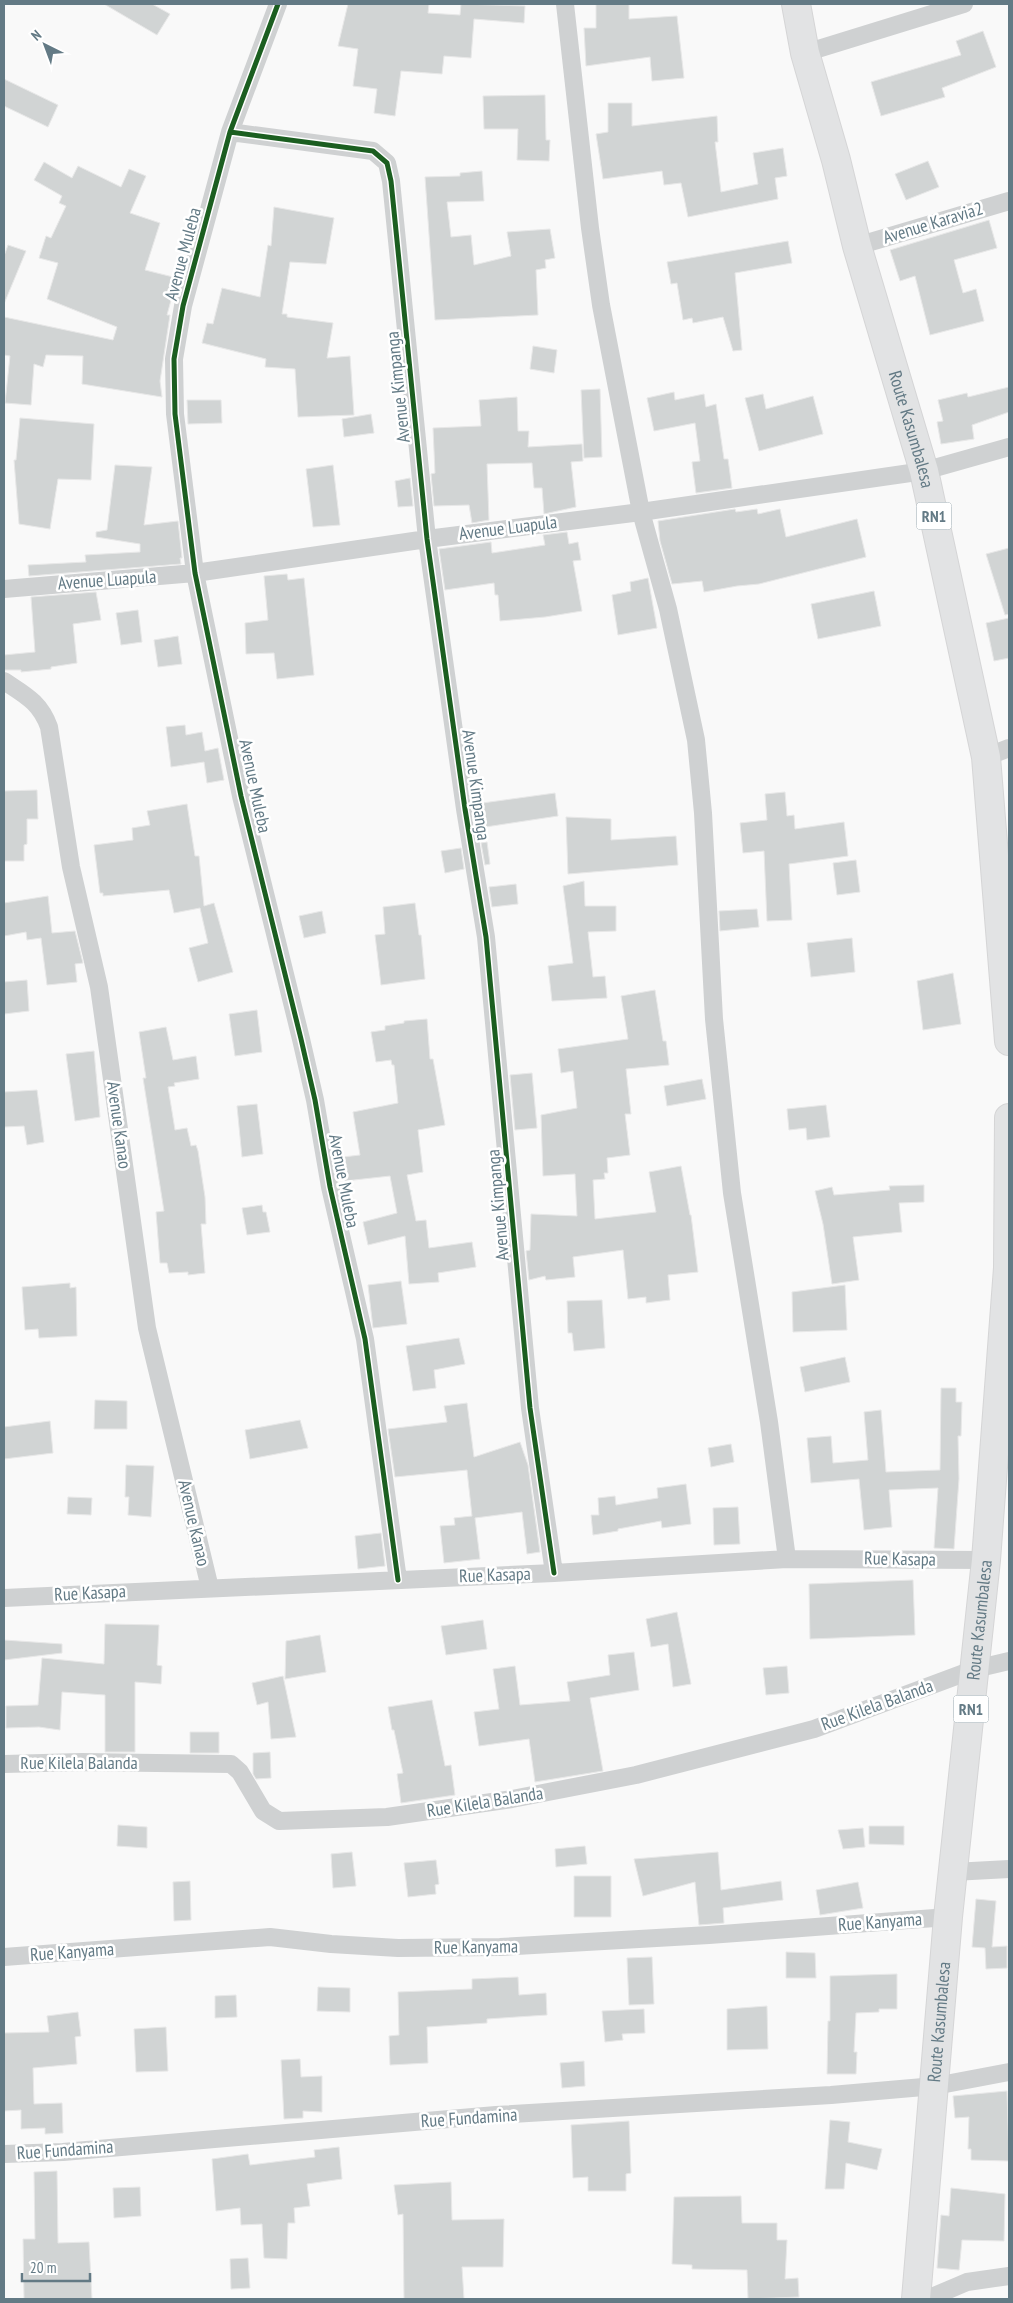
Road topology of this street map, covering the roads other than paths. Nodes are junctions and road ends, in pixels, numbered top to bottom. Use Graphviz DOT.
graph roads {
  1 [pos="278,4"];
  2 [pos="565,4"];
  3 [pos="796,4"];
  4 [pos="964,4"];
  5 [pos="805,53"];
  6 [pos="230,132"];
  7 [pos="1009,201"];
  8 [pos="856,246"];
  9 [pos="1009,447"];
  10 [pos="924,471"];
  11 [pos="641,512"];
  12 [pos="427,539"];
  13 [pos="195,573"];
  14 [pos="4,589"];
  15 [pos="4,681"];
  16 [pos="998,753"];
  17 [pos="1009,1041"];
  18 [pos="1009,1118"];
  19 [pos="1008,1268"];
  20 [pos="787,1559"];
  21 [pos="986,1560"];
  22 [pos="554,1573"];
  23 [pos="398,1580"];
  24 [pos="210,1588"];
  25 [pos="4,1598"];
  26 [pos="1009,1661"];
  27 [pos="975,1669"];
  28 [pos="4,1764"];
  29 [pos="1009,1869"];
  30 [pos="953,1872"];
  31 [pos="948,1917"];
  32 [pos="4,1957"];
  33 [pos="1009,2072"];
  34 [pos="935,2086"];
  35 [pos="4,2154"];
  36 [pos="1009,2276"];
  37 [pos="916,2299"];
  38 [pos="927,2299"];
  1 -- 6 [label="street, Avenue Muleba"];
  2 -- 11 [label="street"];
  3 -- 5 [label="highway, Route Kasumbalesa / RN1"];
  4 -- 5 [label="street"];
  5 -- 8 [label="highway, Route Kasumbalesa / RN1"];
  6 -- 12 [label="street, Avenue Kimpanga"];
  6 -- 13 [label="street, Avenue Muleba"];
  7 -- 8 [label="street, Avenue Karavia2"];
  8 -- 10 [label="highway, Route Kasumbalesa / RN1"];
  9 -- 10 [label="street, Avenue Luapula"];
  10 -- 11 [label="street, Avenue Luapula"];
  10 -- 16 [label="highway, Route Kasumbalesa / RN1"];
  11 -- 12 [label="street, Avenue Luapula"];
  11 -- 20 [label="street"];
  12 -- 13 [label="street, Avenue Luapula"];
  12 -- 22 [label="street, Avenue Kimpanga"];
  13 -- 14 [label="street, Avenue Luapula"];
  13 -- 23 [label="street, Avenue Muleba"];
  15 -- 24 [label="street, Avenue Kanao"];
  16 -- 17 [label="highway, Route Kasumbalesa / RN1"];
  18 -- 19 [label="highway, Route Kasumbalesa / RN1"];
  19 -- 21 [label="highway, Route Kasumbalesa / RN1"];
  20 -- 21 [label="street, Rue Kasapa"];
  20 -- 22 [label="street, Rue Kasapa"];
  21 -- 27 [label="highway, Route Kasumbalesa / RN1"];
  22 -- 23 [label="street, Rue Kasapa"];
  23 -- 24 [label="street, Rue Kasapa"];
  24 -- 25 [label="street, Rue Kasapa"];
  26 -- 27 [label="street"];
  27 -- 28 [label="street, Rue Kilela Balanda"];
  27 -- 30 [label="highway, Route Kasumbalesa / RN1"];
  29 -- 30 [label="street"];
  30 -- 31 [label="highway, Route Kasumbalesa / RN1"];
  31 -- 32 [label="street, Rue Kanyama"];
  31 -- 34 [label="highway, Route Kasumbalesa / RN1"];
  33 -- 34 [label="street, Rue Fundamina"];
  34 -- 35 [label="street, Rue Fundamina"];
  34 -- 37 [label="highway, Route Kasumbalesa / RN1"];
  36 -- 38 [label="street"];
}
